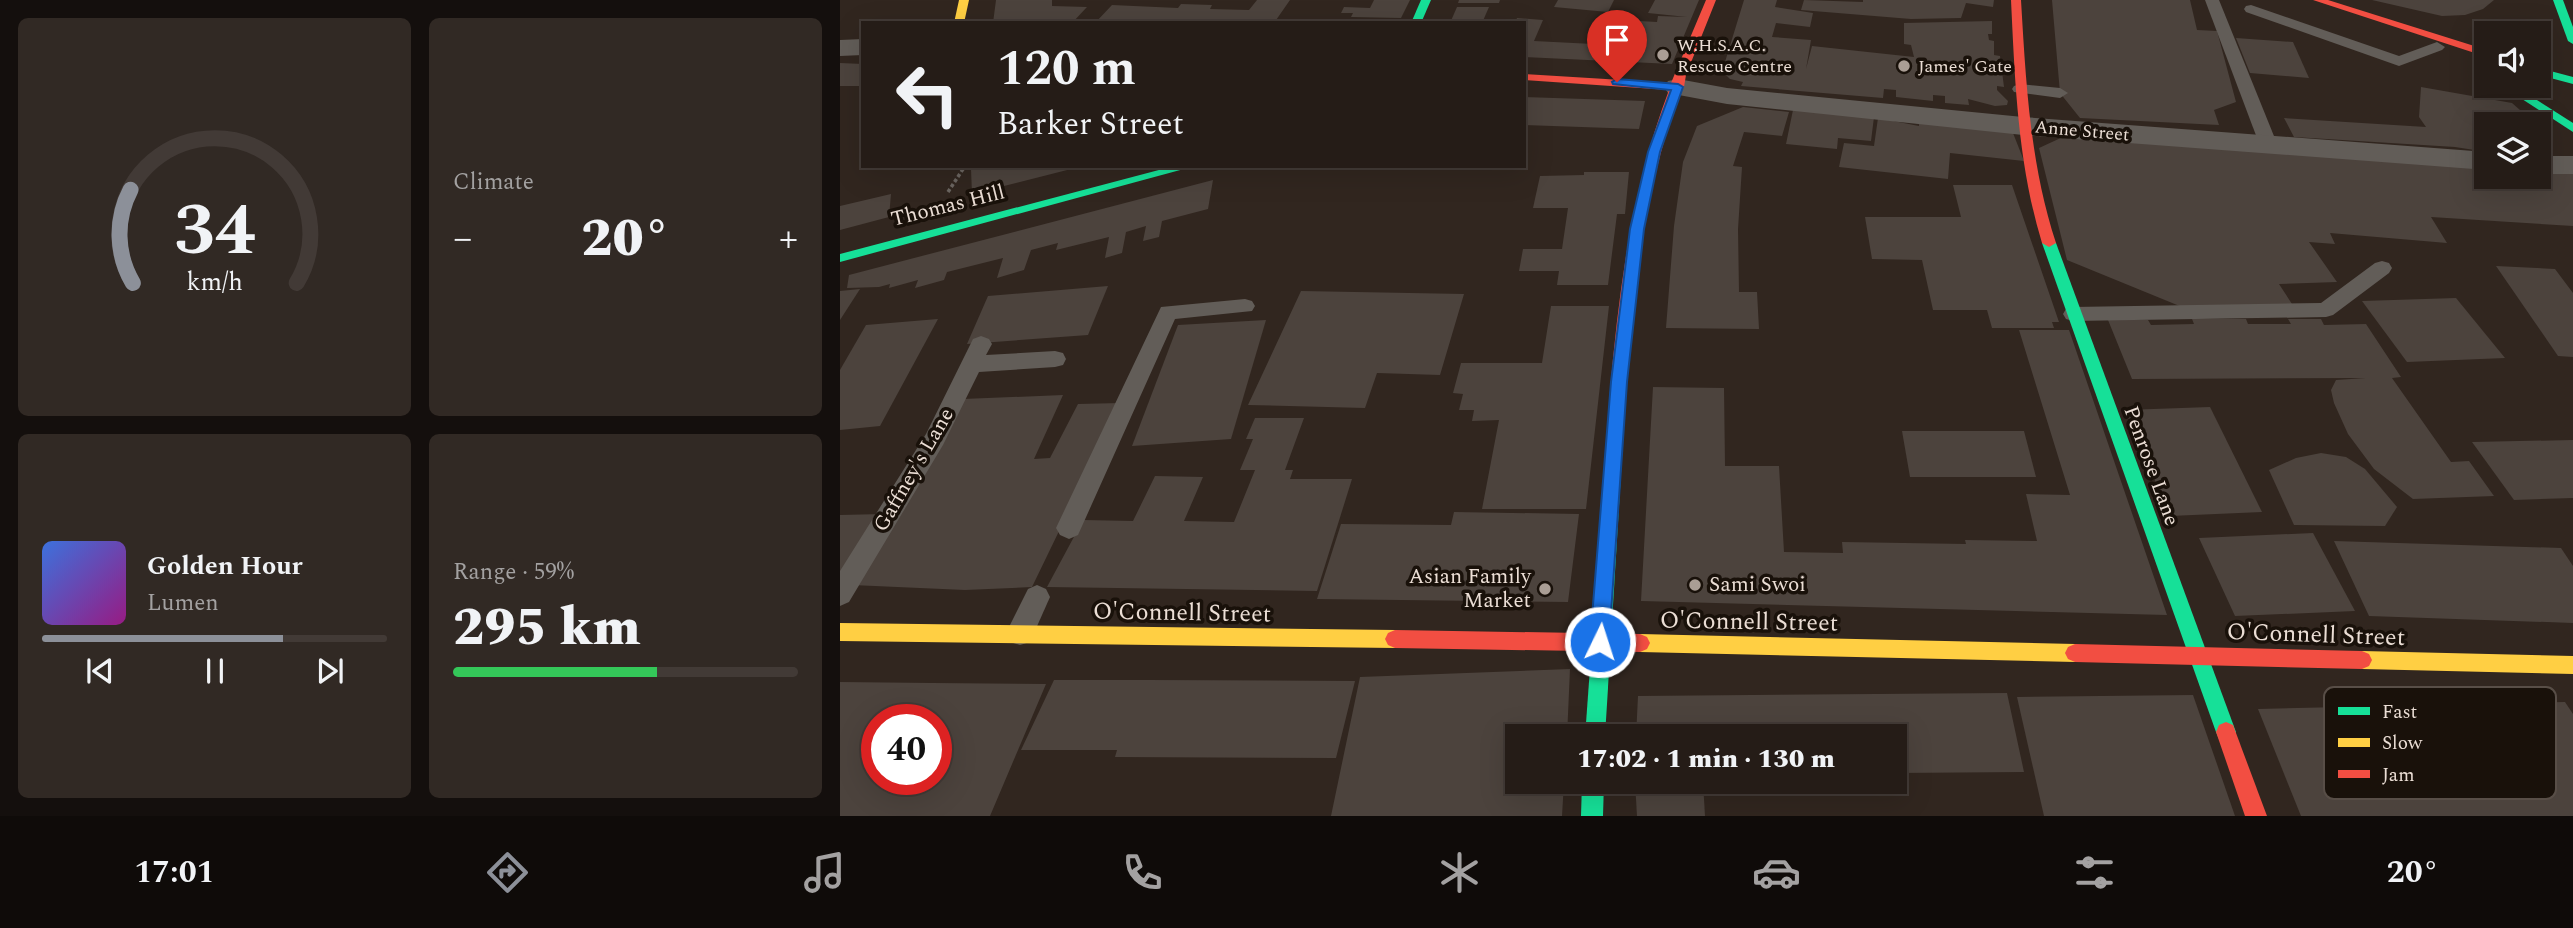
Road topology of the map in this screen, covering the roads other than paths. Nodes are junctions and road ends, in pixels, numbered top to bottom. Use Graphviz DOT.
graph roads {
  1 [pos="964,0"];
  2 [pos="1426,0"];
  3 [pos="1712,0"];
  4 [pos="2016,0"];
  5 [pos="2212,0"];
  6 [pos="2318,0"];
  7 [pos="2558,0"];
  8 [pos="2251,9"];
  9 [pos="2365,16"];
  10 [pos="960,21"];
  11 [pos="1417,21"];
  12 [pos="2573,41"];
  13 [pos="861,47"];
  14 [pos="2437,47"];
  15 [pos="840,48"];
  16 [pos="2474,58"];
  17 [pos="2474,59"];
  18 [pos="2551,75"];
  19 [pos="1526,77"];
  20 [pos="2573,83"];
  21 [pos="2551,84"];
  22 [pos="1678,87"];
  23 [pos="2020,89"];
  24 [pos="2060,93"];
  25 [pos="2527,98"];
  26 [pos="2023,126"];
  27 [pos="2573,128"];
  28 [pos="2269,146"];
  29 [pos="2474,160"];
  30 [pos="2551,165"];
  31 [pos="2573,165"];
  32 [pos="1181,168"];
  33 [pos="840,258"];
  34 [pos="2382,268"];
  35 [pos="1245,306"];
  36 [pos="2073,314"];
  37 [pos="1055,359"];
  38 [pos="1069,528"];
  39 [pos="840,594"];
  40 [pos="1037,597"];
  41 [pos="840,632"];
  42 [pos="1020,633"];
  43 [pos="1600,642"];
  44 [pos="2196,655"];
  45 [pos="2573,665"];
  46 [pos="1596,724"];
  47 [pos="1593,794"];
  48 [pos="1592,816"];
  49 [pos="2256,816"];
  1 -- 10 [label="street"];
  2 -- 11 [label="street"];
  3 -- 22 [label="street"];
  4 -- 23 [label="street, Penrose Lane"];
  5 -- 28 [label="lane"];
  6 -- 9 [label="street"];
  7 -- 12 [label="street"];
  8 -- 14 [label="lane"];
  9 -- 14 [label="street"];
  9 -- 16 [label="street"];
  13 -- 15 [label="street"];
  14 -- 17 [label="street"];
  18 -- 20 [label="street"];
  19 -- 22 [label="street"];
  20 -- 21 [label="street"];
  22 -- 26 [label="street, Anne Street"];
  22 -- 43 [label="street"];
  23 -- 24 [label="lane"];
  23 -- 26 [label="street, Penrose Lane"];
  25 -- 27 [label="street"];
  26 -- 28 [label="street, Anne Street"];
  26 -- 36 [label="street, Penrose Lane"];
  28 -- 29 [label="street, Anne Street"];
  30 -- 31 [label="street"];
  32 -- 33 [label="street, Thomas Hill"];
  34 -- 36 [label="lane"];
  35 -- 38 [label="lane"];
  36 -- 44 [label="street, Penrose Lane"];
  37 -- 39 [label="lane, Gaffney's Lane"];
  40 -- 42 [label="lane"];
  41 -- 42 [label="street, O'Connell Street"];
  42 -- 43 [label="street, O'Connell Street"];
  43 -- 44 [label="street, O'Connell Street"];
  43 -- 46 [label="street"];
  44 -- 45 [label="street, O'Connell Street"];
  44 -- 49 [label="street, Penrose Lane"];
  47 -- 48 [label="street"];
}
